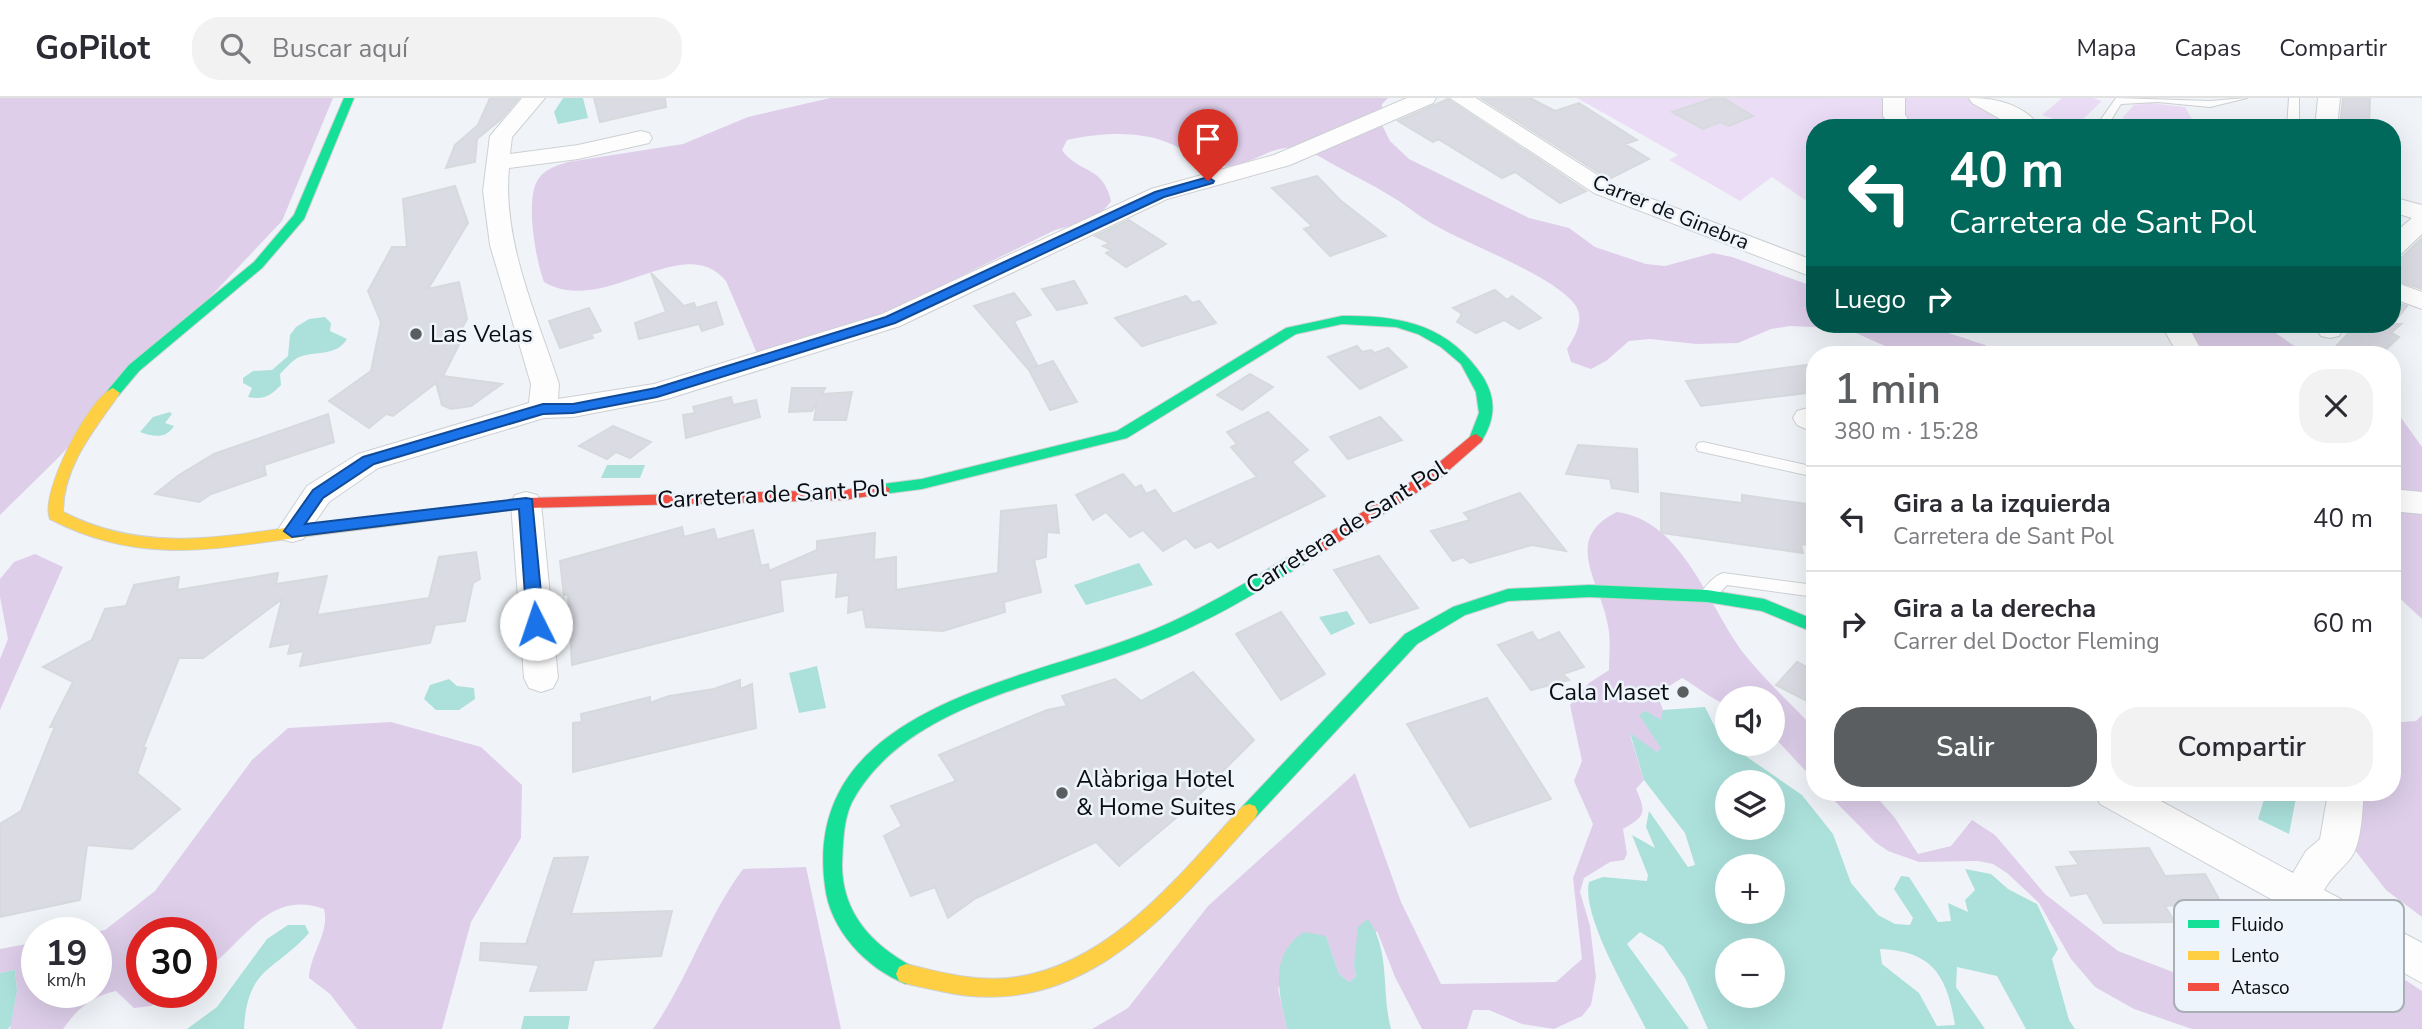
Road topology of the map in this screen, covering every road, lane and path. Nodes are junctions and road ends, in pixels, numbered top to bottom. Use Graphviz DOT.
graph roads {
  1 [pos="349,98"];
  2 [pos="534,98"];
  3 [pos="1425,98"];
  4 [pos="1461,98"];
  5 [pos="1894,98"];
  6 [pos="1980,98"];
  7 [pos="2242,98"];
  8 [pos="2294,98"];
  9 [pos="2329,98"];
  10 [pos="1896,119"];
  11 [pos="2019,119"];
  12 [pos="2106,119"];
  13 [pos="2293,119"];
  14 [pos="2327,119"];
  15 [pos="641,138"];
  16 [pos="498,163"];
  17 [pos="2401,207"];
  18 [pos="2422,213"];
  19 [pos="2422,221"];
  20 [pos="2401,241"];
  21 [pos="1806,267"];
  22 [pos="2401,270"];
  23 [pos="2422,278"];
  24 [pos="2401,293"];
  25 [pos="2422,301"];
  26 [pos="543,409"];
  27 [pos="1703,447"];
  28 [pos="1806,469"];
  29 [pos="2401,501"];
  30 [pos="526,503"];
  31 [pos="2422,503"];
  32 [pos="292,531"];
  33 [pos="1806,590"];
  34 [pos="1707,596"];
  35 [pos="1806,622"];
  36 [pos="541,678"];
  37 [pos="2128,801"];
  38 [pos="2345,801"];
  39 [pos="2301,896"];
  40 [pos="2308,900"];
  41 [pos="2404,954"];
  42 [pos="2422,964"];
  1 -- 32 [label="street, Carretera de Sant Pol"];
  2 -- 16 [label="street"];
  3 -- 26 [label="street"];
  4 -- 21 [label="street, Carrer de Ginebra"];
  5 -- 10 [label="street"];
  6 -- 11 [label="street"];
  7 -- 12 [label="lane"];
  8 -- 13 [label="lane"];
  9 -- 14 [label="street"];
  15 -- 16 [label="street"];
  16 -- 26 [label="street"];
  17 -- 18 [label="street"];
  19 -- 20 [label="street"];
  22 -- 23 [label="street"];
  24 -- 25 [label="street"];
  26 -- 32 [label="street"];
  27 -- 28 [label="lane"];
  29 -- 31 [label="street"];
  30 -- 32 [label="street, Carretera de Sant Pol"];
  30 -- 34 [label="street, Carretera de Sant Pol"];
  30 -- 36 [label="street"];
  33 -- 34 [label="lane"];
  34 -- 35 [label="street, Carretera de Sant Pol"];
  37 -- 39 [label="street"];
  38 -- 39 [label="street"];
  39 -- 40 [label="street"];
  41 -- 42 [label="street"];
}
